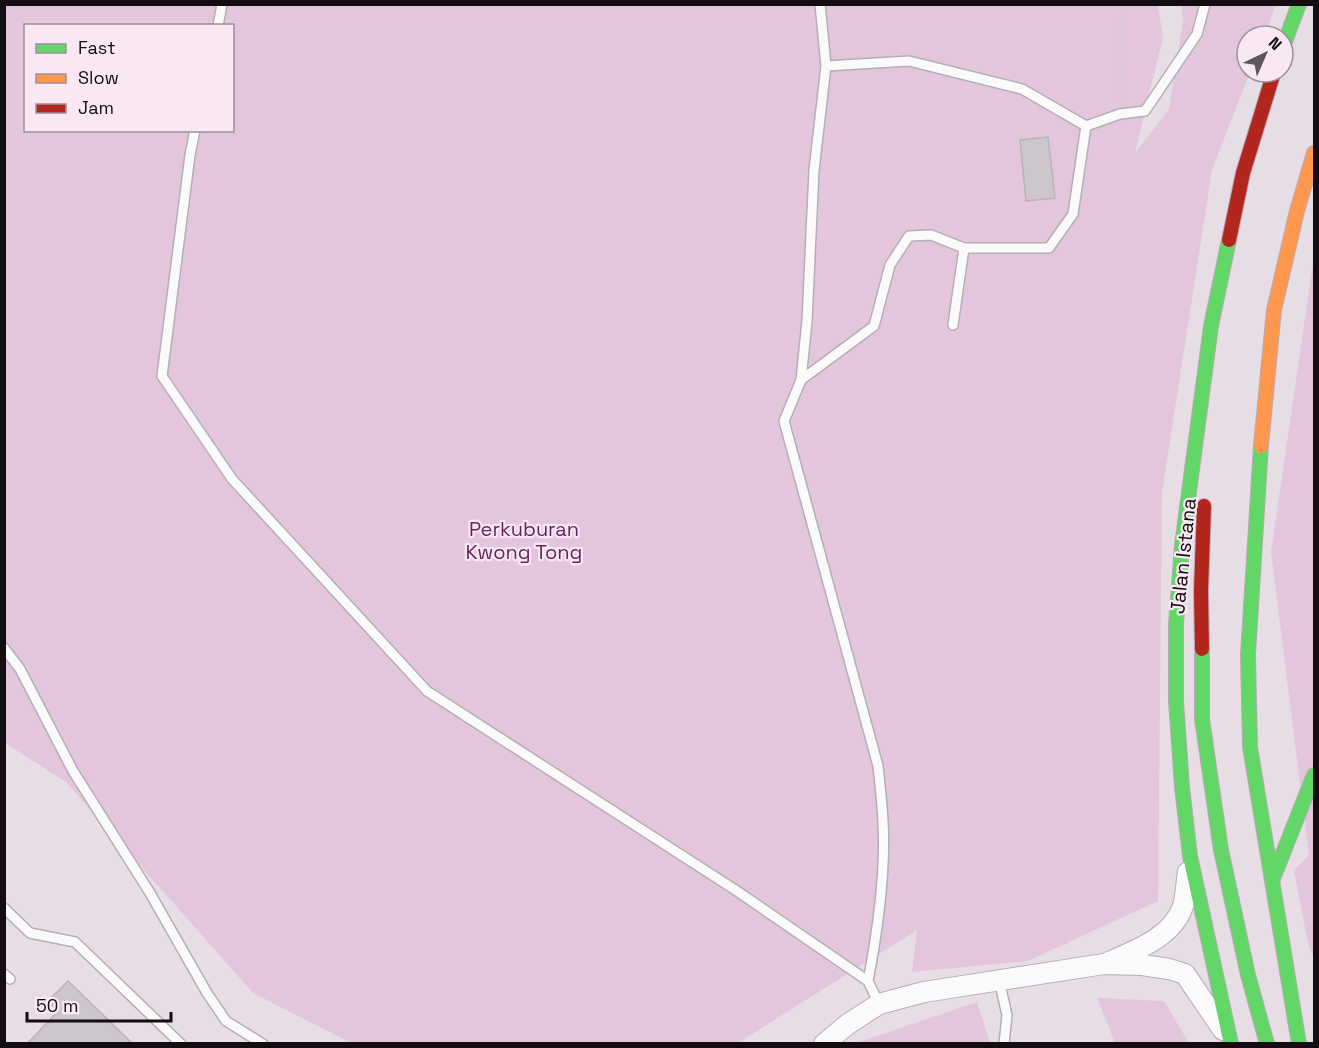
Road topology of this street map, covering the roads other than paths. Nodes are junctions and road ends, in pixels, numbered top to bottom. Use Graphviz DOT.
graph roads {
  1 [pos="222,4"];
  2 [pos="820,4"];
  3 [pos="1205,4"];
  4 [pos="1299,4"];
  5 [pos="218,24"];
  6 [pos="1292,24"];
  7 [pos="826,66"];
  8 [pos="1270,84"];
  9 [pos="1086,126"];
  10 [pos="195,132"];
  11 [pos="1314,153"];
  12 [pos="964,248"];
  13 [pos="953,325"];
  14 [pos="1211,326"];
  15 [pos="801,380"];
  16 [pos="4,648"];
  17 [pos="1314,775"];
  18 [pos="1190,856"];
  19 [pos="1272,881"];
  20 [pos="4,908"];
  21 [pos="1285,958"];
  22 [pos="1104,964"];
  23 [pos="999,980"];
  24 [pos="868,981"];
  25 [pos="1305,993"];
  26 [pos="879,1004"];
  27 [pos="1231,1043"];
  28 [pos="181,1044"];
  29 [pos="263,1044"];
  30 [pos="824,1044"];
  31 [pos="1004,1044"];
  32 [pos="1267,1044"];
  33 [pos="1299,1044"];
  1 -- 5 [label="lane"];
  2 -- 7 [label="lane"];
  3 -- 9 [label="lane"];
  4 -- 6 [label="main road"];
  7 -- 9 [label="lane"];
  7 -- 15 [label="lane"];
  8 -- 14 [label="main road, Jalan Istana"];
  9 -- 12 [label="lane"];
  10 -- 24 [label="lane"];
  11 -- 19 [label="main road"];
  12 -- 13 [label="lane"];
  12 -- 15 [label="lane"];
  14 -- 18 [label="main road, Jalan Istana"];
  14 -- 32 [label="main road"];
  15 -- 24 [label="lane"];
  16 -- 29 [label="lane"];
  17 -- 19 [label="main road"];
  18 -- 22 [label="street"];
  18 -- 27 [label="main road, Jalan Istana"];
  19 -- 21 [label="main road"];
  20 -- 28 [label="lane"];
  21 -- 25 [label="main road"];
  21 -- 33 [label="main road"];
  22 -- 23 [label="street"];
  22 -- 27 [label="street"];
  23 -- 26 [label="street"];
  23 -- 31 [label="lane"];
  24 -- 26 [label="lane"];
  26 -- 30 [label="street"];
}
